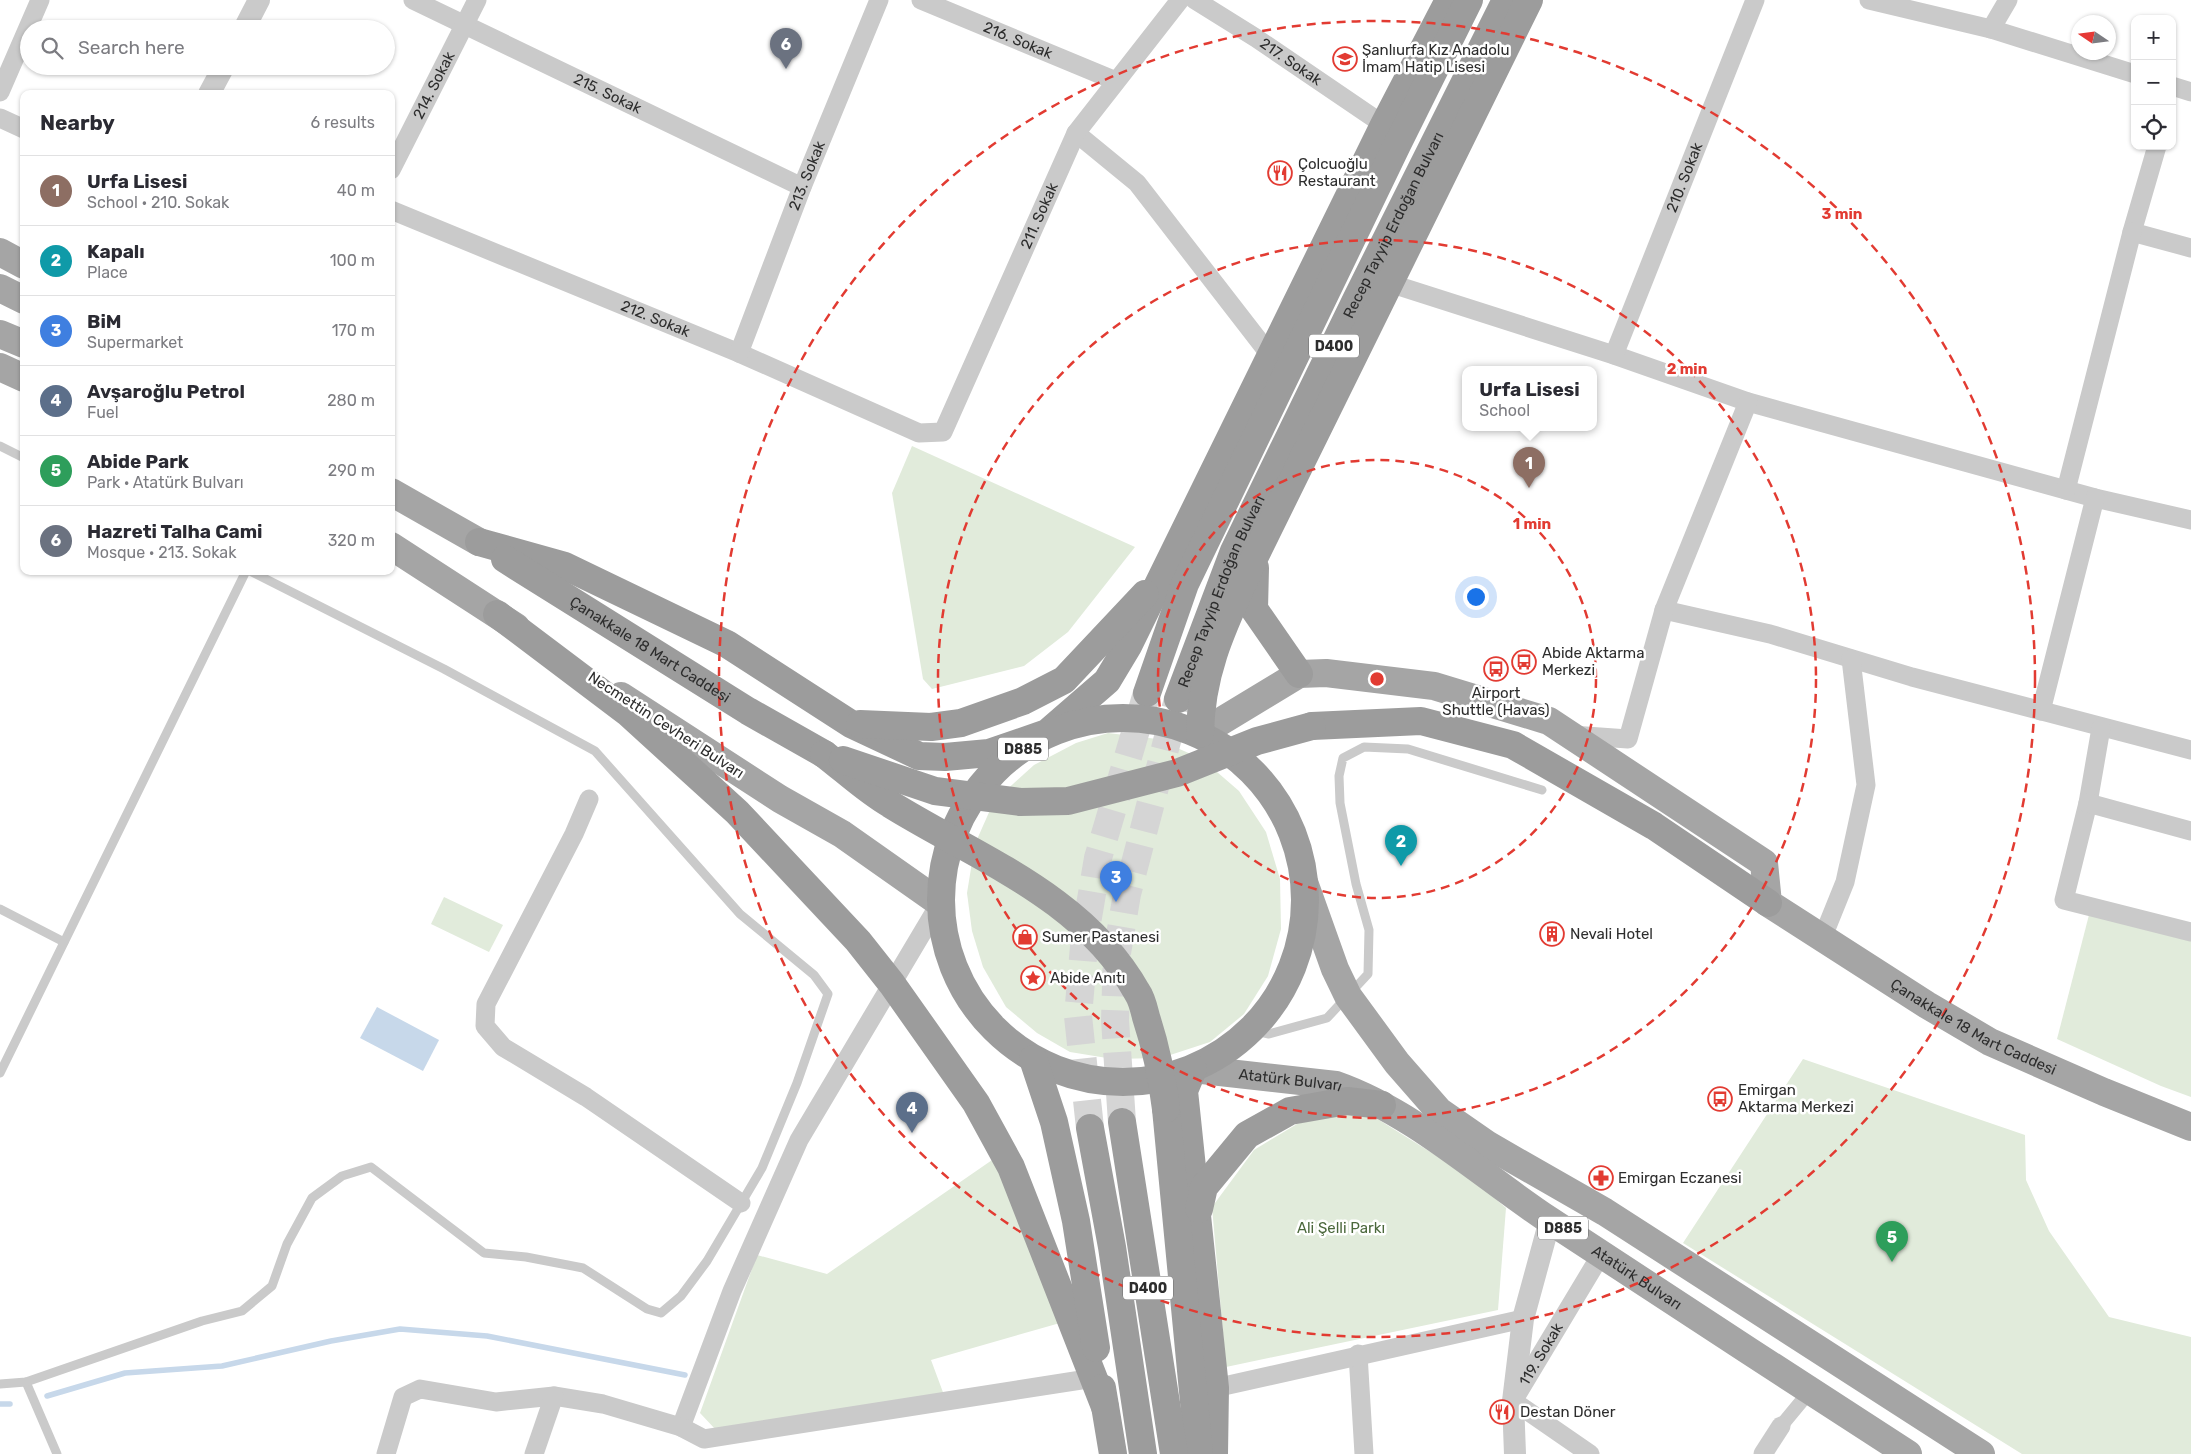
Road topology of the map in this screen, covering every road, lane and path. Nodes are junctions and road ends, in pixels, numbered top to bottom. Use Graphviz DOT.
graph roads {
  1 [pos="40,0"];
  2 [pos="259,0"];
  3 [pos="413,0"];
  4 [pos="477,0"];
  5 [pos="880,0"];
  6 [pos="921,0"];
  7 [pos="1180,0"];
  8 [pos="1195,0"];
  9 [pos="1448,0"];
  10 [pos="1469,0"];
  11 [pos="1506,0"];
  12 [pos="1529,0"];
  13 [pos="1755,0"];
  14 [pos="1869,0"];
  15 [pos="2008,0"];
  16 [pos="31,20"];
  17 [pos="249,20"];
  18 [pos="466,25"];
  19 [pos="1991,29"];
  20 [pos="20,46"];
  21 [pos="2131,73"];
  22 [pos="219,75"];
  23 [pos="1116,80"];
  24 [pos="211,90"];
  25 [pos="0,92"];
  26 [pos="0,118"];
  27 [pos="1384,125"];
  28 [pos="20,127"];
  29 [pos="1076,133"];
  30 [pos="2155,150"];
  31 [pos="395,162"];
  32 [pos="802,187"];
  33 [pos="395,212"];
  34 [pos="2132,232"];
  35 [pos="2191,248"];
  36 [pos="0,252"];
  37 [pos="20,263"];
  38 [pos="1389,283"];
  39 [pos="0,288"];
  40 [pos="20,298"];
  41 [pos="0,334"];
  42 [pos="20,342"];
  43 [pos="739,353"];
  44 [pos="1270,355"];
  45 [pos="1614,355"];
  46 [pos="0,367"];
  47 [pos="20,376"];
  48 [pos="1748,402"];
  49 [pos="919,433"];
  50 [pos="0,446"];
  51 [pos="20,456"];
  52 [pos="2066,490"];
  53 [pos="395,494"];
  54 [pos="2095,498"];
  55 [pos="2190,518"];
  56 [pos="479,542"];
  57 [pos="395,549"];
  58 [pos="1255,556"];
  59 [pos="246,575"];
  60 [pos="256,575"];
  61 [pos="1162,576"];
  62 [pos="1664,610"];
  63 [pos="497,614"];
  64 [pos="1851,659"];
  65 [pos="1299,674"];
  66 [pos="1147,693"];
  67 [pos="1178,699"];
  68 [pos="2041,711"];
  69 [pos="851,724"];
  70 [pos="2101,728"];
  71 [pos="1047,733"];
  72 [pos="1200,734"];
  73 [pos="1568,734"];
  74 [pos="2191,750"];
  75 [pos="824,754"];
  76 [pos="1542,790"];
  77 [pos="589,799"];
  78 [pos="2088,803"];
  79 [pos="2191,831"];
  80 [pos="1305,885"];
  81 [pos="940,903"];
  82 [pos="1768,903"];
  83 [pos="0,909"];
  84 [pos="2191,932"];
  85 [pos="1822,939"];
  86 [pos="64,942"];
  87 [pos="892,984"];
  88 [pos="1348,996"];
  89 [pos="1251,1030"];
  90 [pos="1033,1059"];
  91 [pos="1194,1069"];
  92 [pos="0,1073"];
  93 [pos="1382,1105"];
  94 [pos="1122,1122"];
  95 [pos="2191,1127"];
  96 [pos="1090,1128"];
  97 [pos="741,1203"];
  98 [pos="1197,1218"];
  99 [pos="1550,1220"];
  100 [pos="1602,1253"];
  101 [pos="1523,1319"];
  102 [pos="1358,1354"];
  103 [pos="1094,1378"];
  104 [pos="26,1382"];
  105 [pos="0,1384"];
  106 [pos="1215,1388"];
  107 [pos="1810,1391"];
  108 [pos="554,1396"];
  109 [pos="1513,1400"];
  110 [pos="1105,1407"];
  111 [pos="1781,1426"];
  112 [pos="681,1427"];
  113 [pos="702,1447"];
  114 [pos="57,1454"];
  115 [pos="386,1454"];
  116 [pos="534,1454"];
  117 [pos="1113,1454"];
  118 [pos="1143,1454"];
  119 [pos="1174,1454"];
  120 [pos="1199,1454"];
  121 [pos="1214,1454"];
  122 [pos="1364,1454"];
  123 [pos="1515,1454"];
  124 [pos="1590,1454"];
  125 [pos="1763,1454"];
  126 [pos="1908,1454"];
  127 [pos="1981,1454"];
  1 -- 16 [label="street"];
  2 -- 17 [label="street"];
  3 -- 18 [label="street, 215. Sokak"];
  4 -- 18 [label="street, 214. Sokak"];
  5 -- 32 [label="street, 213. Sokak"];
  6 -- 23 [label="street, 216. Sokak"];
  7 -- 23 [label="street, 211. Sokak"];
  8 -- 27 [label="street, 217. Sokak"];
  9 -- 27 [label="highway"];
  10 -- 66 [label="highway, Recep Tayyip Erdoğan Bulvarı / D400"];
  11 -- 67 [label="highway, Recep Tayyip Erdoğan Bulvarı / D400"];
  12 -- 38 [label="highway"];
  13 -- 45 [label="street, 210. Sokak"];
  14 -- 19 [label="street"];
  15 -- 19 [label="street"];
  18 -- 31 [label="street, 214. Sokak"];
  18 -- 32 [label="street, 215. Sokak"];
  19 -- 21 [label="street"];
  20 -- 25 [label="street"];
  22 -- 24 [label="street"];
  23 -- 29 [label="street, 211. Sokak"];
  26 -- 28 [label="street"];
  27 -- 44 [label="highway"];
  29 -- 44 [label="street"];
  29 -- 49 [label="street, 211. Sokak"];
  30 -- 34 [label="street"];
  32 -- 43 [label="street, 213. Sokak"];
  33 -- 43 [label="street, 212. Sokak"];
  34 -- 35 [label="street"];
  34 -- 52 [label="street"];
  36 -- 37 [label="main road"];
  38 -- 45 [label="street"];
  38 -- 58 [label="highway"];
  39 -- 40 [label="main road"];
  41 -- 42 [label="main road"];
  43 -- 49 [label="street, 212. Sokak"];
  44 -- 61 [label="highway"];
  45 -- 48 [label="street"];
  46 -- 47 [label="main road"];
  48 -- 52 [label="street"];
  48 -- 62 [label="street"];
  50 -- 51 [label="lane"];
  52 -- 54 [label="street"];
  53 -- 56 [label="main road"];
  54 -- 55 [label="street"];
  54 -- 68 [label="street"];
  56 -- 69 [label="highway"];
  56 -- 75 [label="highway, Çanakkale 18 Mart Caddesi"];
  57 -- 63 [label="main road, Necmettin Cevheri Bulvarı"];
  58 -- 65 [label="highway"];
  58 -- 72 [label="highway"];
  59 -- 86 [label="lane"];
  60 -- 97 [label="lane"];
  61 -- 69 [label="highway"];
  61 -- 71 [label="highway"];
  62 -- 64 [label="street"];
  62 -- 73 [label="street"];
  63 -- 81 [label="main road, Necmettin Cevheri Bulvarı"];
  63 -- 87 [label="highway"];
  64 -- 68 [label="street"];
  64 -- 85 [label="street"];
  65 -- 72 [label="main road"];
  65 -- 73 [label="main road"];
  68 -- 70 [label="street"];
  69 -- 71 [label="highway"];
  70 -- 74 [label="street"];
  70 -- 78 [label="street"];
  71 -- 72 [label="highway, D885"];
  71 -- 81 [label="highway, D885"];
  72 -- 80 [label="highway, D885"];
  73 -- 82 [label="main road"];
  75 -- 82 [label="highway, bridge"];
  75 -- 120 [label="highway, bridge"];
  76 -- 88 [label="lane"];
  77 -- 97 [label="street"];
  78 -- 79 [label="street"];
  78 -- 84 [label="street"];
  80 -- 88 [label="main road"];
  80 -- 89 [label="highway, D885"];
  81 -- 87 [label="street"];
  81 -- 90 [label="highway, D885"];
  82 -- 85 [label="main road, Çanakkale 18 Mart Caddesi"];
  83 -- 86 [label="lane"];
  85 -- 95 [label="main road, Çanakkale 18 Mart Caddesi"];
  86 -- 92 [label="lane"];
  87 -- 103 [label="highway"];
  87 -- 112 [label="street"];
  88 -- 89 [label="lane"];
  88 -- 127 [label="main road"];
  89 -- 91 [label="highway, D885"];
  90 -- 91 [label="highway, D885"];
  90 -- 110 [label="highway"];
  91 -- 93 [label="main road, Atatürk Bulvarı / D885"];
  91 -- 98 [label="highway"];
  93 -- 98 [label="highway"];
  93 -- 99 [label="main road, Atatürk Bulvarı / D885"];
  94 -- 119 [label="highway, D400"];
  96 -- 118 [label="highway, D400"];
  97 -- 104 [label="lane"];
  98 -- 106 [label="highway"];
  99 -- 100 [label="main road, Atatürk Bulvarı / D885"];
  99 -- 101 [label="street"];
  100 -- 107 [label="main road, Atatürk Bulvarı / D885"];
  100 -- 109 [label="street, 119. Sokak"];
  101 -- 102 [label="street"];
  101 -- 109 [label="street"];
  102 -- 106 [label="street"];
  102 -- 122 [label="street"];
  103 -- 110 [label="highway"];
  103 -- 113 [label="street"];
  104 -- 105 [label="lane"];
  104 -- 114 [label="lane"];
  106 -- 121 [label="highway"];
  107 -- 111 [label="street"];
  107 -- 126 [label="main road, Atatürk Bulvarı / D885"];
  108 -- 112 [label="street"];
  108 -- 115 [label="street"];
  108 -- 116 [label="street"];
  109 -- 123 [label="street"];
  109 -- 124 [label="street, 119. Sokak"];
  110 -- 117 [label="highway"];
  111 -- 125 [label="street"];
  112 -- 113 [label="street"];
}
